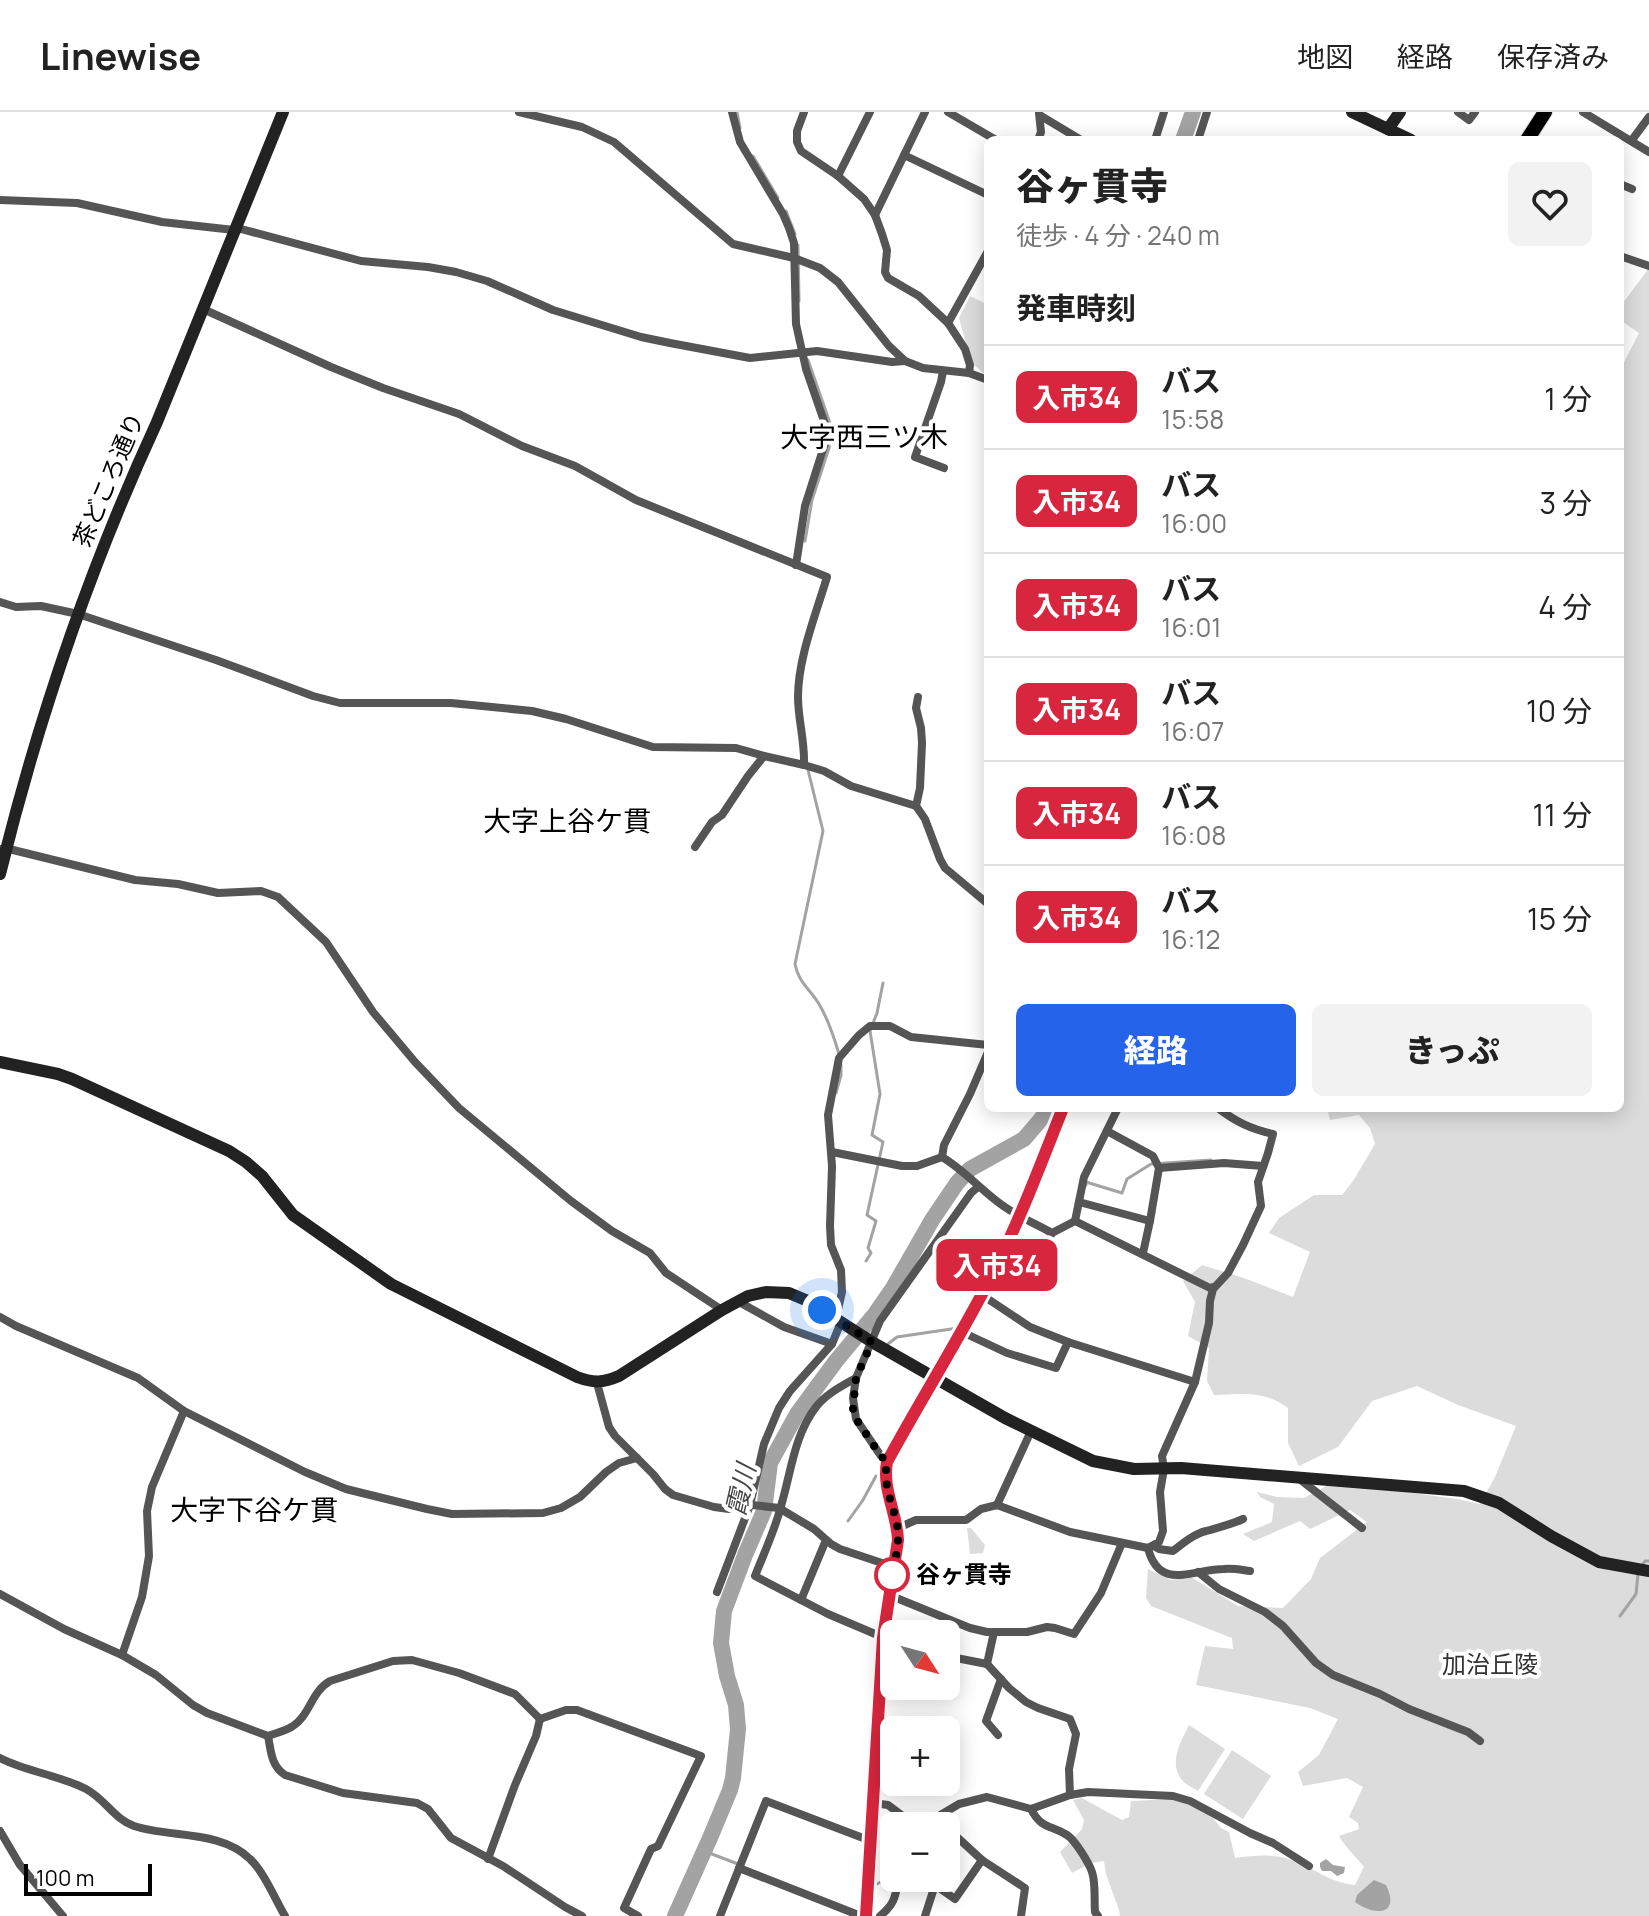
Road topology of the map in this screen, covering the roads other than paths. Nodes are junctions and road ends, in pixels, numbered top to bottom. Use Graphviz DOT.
graph roads {
  1 [pos="283,112"];
  2 [pos="519,112"];
  3 [pos="732,112"];
  4 [pos="804,112"];
  5 [pos="870,112"];
  6 [pos="925,112"];
  7 [pos="948,112"];
  8 [pos="1164,112"];
  9 [pos="1207,112"];
  10 [pos="1352,112"];
  11 [pos="1400,112"];
  12 [pos="1458,112"];
  13 [pos="1475,112"];
  14 [pos="1545,112"];
  15 [pos="1583,112"];
  16 [pos="1040,114"];
  17 [pos="1649,117"];
  18 [pos="1388,129"];
  19 [pos="989,136"];
  20 [pos="1040,136"];
  21 [pos="1075,136"];
  22 [pos="1156,136"];
  23 [pos="1199,136"];
  24 [pos="1403,136"];
  25 [pos="1530,136"];
  26 [pos="1632,140"];
  27 [pos="1649,152"];
  28 [pos="904,155"];
  29 [pos="838,176"];
  30 [pos="1624,186"];
  31 [pos="1632,189"];
  32 [pos="984,193"];
  33 [pos="0,200"];
  34 [pos="875,215"];
  35 [pos="234,230"];
  36 [pos="1624,257"];
  37 [pos="794,258"];
  38 [pos="984,258"];
  39 [pos="1649,266"];
  40 [pos="203,309"];
  41 [pos="948,323"];
  42 [pos="801,351"];
  43 [pos="905,361"];
  44 [pos="943,371"];
  45 [pos="969,373"];
  46 [pos="984,379"];
  47 [pos="944,468"];
  48 [pos="796,565"];
  49 [pos="0,602"];
  50 [pos="78,614"];
  51 [pos="918,697"];
  52 [pos="764,756"];
  53 [pos="804,765"];
  54 [pos="916,806"];
  55 [pos="695,847"];
  56 [pos="3,849"];
  57 [pos="0,874"];
  58 [pos="984,901"];
  59 [pos="984,1045"];
  60 [pos="984,1061"];
  61 [pos="0,1062"];
  62 [pos="1061,1112"];
  63 [pos="1116,1112"];
  64 [pos="1223,1112"];
  65 [pos="1107,1131"];
  66 [pos="832,1152"];
  67 [pos="942,1157"];
  68 [pos="1263,1166"];
  69 [pos="1159,1168"];
  70 [pos="978,1187"];
  71 [pos="1079,1202"];
  72 [pos="1020,1216"];
  73 [pos="1075,1221"];
  74 [pos="1150,1221"];
  75 [pos="1052,1233"];
  76 [pos="1143,1253"];
  77 [pos="995,1270"];
  78 [pos="1214,1287"];
  79 [pos="982,1295"];
  80 [pos="739,1302"];
  81 [pos="722,1310"];
  82 [pos="0,1317"];
  83 [pos="842,1323"];
  84 [pos="962,1332"];
  85 [pos="870,1341"];
  86 [pos="1068,1342"];
  87 [pos="832,1344"];
  88 [pos="856,1378"];
  89 [pos="935,1379"];
  90 [pos="1195,1382"];
  91 [pos="597,1383"];
  92 [pos="184,1411"];
  93 [pos="1031,1431"];
  94 [pos="637,1458"];
  95 [pos="887,1462"];
  96 [pos="1164,1469"];
  97 [pos="1297,1477"];
  98 [pos="751,1505"];
  99 [pos="997,1505"];
  100 [pos="780,1508"];
  101 [pos="1243,1519"];
  102 [pos="898,1528"];
  103 [pos="1362,1528"];
  104 [pos="826,1540"];
  105 [pos="1122,1543"];
  106 [pos="1151,1547"];
  107 [pos="894,1567"];
  108 [pos="1643,1570"];
  109 [pos="1250,1571"];
  110 [pos="1198,1572"];
  111 [pos="717,1592"];
  112 [pos="0,1594"];
  113 [pos="889,1595"];
  114 [pos="801,1600"];
  115 [pos="889,1620"];
  116 [pos="994,1632"];
  117 [pos="880,1636"];
  118 [pos="122,1655"];
  119 [pos="960,1659"];
  120 [pos="987,1664"];
  121 [pos="1001,1679"];
  122 [pos="883,1700"];
  123 [pos="540,1719"];
  124 [pos="998,1735"];
  125 [pos="268,1736"];
  126 [pos="1480,1741"];
  127 [pos="0,1758"];
  128 [pos="1070,1795"];
  129 [pos="873,1803"];
  130 [pos="1031,1809"];
  131 [pos="897,1812"];
  132 [pos="946,1812"];
  133 [pos="0,1831"];
  134 [pos="960,1839"];
  135 [pos="871,1841"];
  136 [pos="488,1859"];
  137 [pos="982,1860"];
  138 [pos="1309,1866"];
  139 [pos="739,1868"];
  140 [pos="896,1892"];
  141 [pos="836,1906"];
  142 [pos="1097,1914"];
  143 [pos="884,1915"];
  144 [pos="63,1916"];
  145 [pos="285,1916"];
  146 [pos="582,1916"];
  147 [pos="638,1916"];
  148 [pos="720,1916"];
  149 [pos="832,1916"];
  150 [pos="863,1916"];
  151 [pos="925,1916"];
  152 [pos="1021,1916"];
  153 [pos="1085,1916"];
  1 -- 35 [label="street, 茶どころ通り"];
  2 -- 37 [label="street"];
  3 -- 37 [label="street"];
  4 -- 29 [label="street"];
  5 -- 29 [label="street"];
  6 -- 28 [label="street"];
  7 -- 19 [label="street"];
  8 -- 22 [label="street"];
  9 -- 23 [label="street"];
  10 -- 18 [label="street"];
  11 -- 18 [label="street"];
  12 -- 13 [label="street"];
  14 -- 25 [label="main road"];
  15 -- 26 [label="street"];
  16 -- 20 [label="street"];
  16 -- 21 [label="street"];
  17 -- 26 [label="street"];
  18 -- 24 [label="street"];
  26 -- 27 [label="street"];
  28 -- 32 [label="street"];
  28 -- 34 [label="street"];
  29 -- 34 [label="street"];
  30 -- 31 [label="street"];
  33 -- 35 [label="street"];
  34 -- 41 [label="street"];
  35 -- 40 [label="street, 茶どころ通り"];
  35 -- 42 [label="street"];
  36 -- 39 [label="street"];
  37 -- 42 [label="street"];
  37 -- 43 [label="street"];
  38 -- 41 [label="street"];
  40 -- 48 [label="street"];
  40 -- 50 [label="street, 茶どころ通り"];
  41 -- 45 [label="street"];
  42 -- 43 [label="street"];
  42 -- 48 [label="street"];
  43 -- 44 [label="street"];
  44 -- 45 [label="street"];
  44 -- 47 [label="street"];
  45 -- 46 [label="street"];
  48 -- 53 [label="street"];
  49 -- 50 [label="street"];
  50 -- 52 [label="street"];
  50 -- 56 [label="street, 茶どころ通り"];
  51 -- 54 [label="street"];
  52 -- 53 [label="street"];
  52 -- 55 [label="street"];
  53 -- 54 [label="street"];
  54 -- 58 [label="street"];
  56 -- 57 [label="street, 茶どころ通り"];
  56 -- 81 [label="street"];
  59 -- 66 [label="street"];
  60 -- 67 [label="street"];
  61 -- 91 [label="street"];
  62 -- 72 [label="main road"];
  63 -- 65 [label="street"];
  64 -- 68 [label="street"];
  65 -- 69 [label="street"];
  65 -- 71 [label="street"];
  66 -- 67 [label="street"];
  66 -- 83 [label="street"];
  67 -- 70 [label="street"];
  68 -- 69 [label="street"];
  68 -- 78 [label="street"];
  69 -- 74 [label="street"];
  70 -- 72 [label="street"];
  70 -- 85 [label="street"];
  71 -- 73 [label="street"];
  71 -- 74 [label="street"];
  72 -- 75 [label="street"];
  72 -- 77 [label="main road"];
  73 -- 75 [label="street"];
  73 -- 76 [label="street"];
  74 -- 76 [label="street"];
  75 -- 77 [label="street"];
  76 -- 78 [label="street"];
  77 -- 79 [label="main road"];
  78 -- 90 [label="street"];
  79 -- 84 [label="main road"];
  79 -- 86 [label="street"];
  80 -- 81 [label="street"];
  80 -- 83 [label="street"];
  80 -- 87 [label="street"];
  81 -- 91 [label="street"];
  82 -- 92 [label="street"];
  83 -- 85 [label="street"];
  83 -- 87 [label="street"];
  84 -- 86 [label="street"];
  84 -- 89 [label="main road"];
  85 -- 88 [label="street"];
  85 -- 89 [label="street"];
  86 -- 90 [label="street"];
  87 -- 98 [label="street"];
  88 -- 95 [label="street"];
  88 -- 100 [label="street"];
  89 -- 93 [label="street"];
  89 -- 95 [label="main road"];
  90 -- 96 [label="street"];
  91 -- 94 [label="street"];
  92 -- 94 [label="street"];
  92 -- 118 [label="street"];
  93 -- 96 [label="street"];
  93 -- 99 [label="street"];
  94 -- 98 [label="street"];
  95 -- 102 [label="main road"];
  96 -- 97 [label="street"];
  96 -- 106 [label="street"];
  97 -- 103 [label="street"];
  97 -- 108 [label="street"];
  98 -- 100 [label="street"];
  98 -- 111 [label="street"];
  99 -- 102 [label="street"];
  99 -- 105 [label="street"];
  100 -- 104 [label="street"];
  100 -- 114 [label="street"];
  101 -- 106 [label="street"];
  102 -- 107 [label="main road"];
  104 -- 107 [label="street"];
  104 -- 114 [label="street"];
  105 -- 106 [label="street"];
  105 -- 116 [label="street"];
  106 -- 110 [label="street"];
  107 -- 113 [label="main road"];
  109 -- 110 [label="street"];
  110 -- 126 [label="street"];
  112 -- 118 [label="street"];
  113 -- 115 [label="main road"];
  113 -- 116 [label="street"];
  114 -- 117 [label="street"];
  116 -- 120 [label="street"];
  118 -- 125 [label="street"];
  119 -- 120 [label="street"];
  120 -- 121 [label="street"];
  121 -- 124 [label="street"];
  121 -- 128 [label="street"];
  122 -- 129 [label="main road"];
  123 -- 125 [label="street"];
  123 -- 136 [label="street"];
  123 -- 147 [label="street"];
  125 -- 136 [label="street"];
  127 -- 145 [label="street"];
  128 -- 130 [label="street"];
  128 -- 138 [label="street"];
  129 -- 131 [label="street"];
  129 -- 135 [label="main road"];
  130 -- 132 [label="street"];
  130 -- 142 [label="street"];
  133 -- 144 [label="street"];
  134 -- 137 [label="street"];
  135 -- 139 [label="street"];
  135 -- 150 [label="main road"];
  136 -- 146 [label="street"];
  137 -- 151 [label="street"];
  137 -- 152 [label="street"];
  139 -- 141 [label="street"];
  139 -- 148 [label="street"];
  140 -- 143 [label="street"];
  141 -- 149 [label="street"];
  141 -- 150 [label="street"];
  142 -- 153 [label="street"];
}
